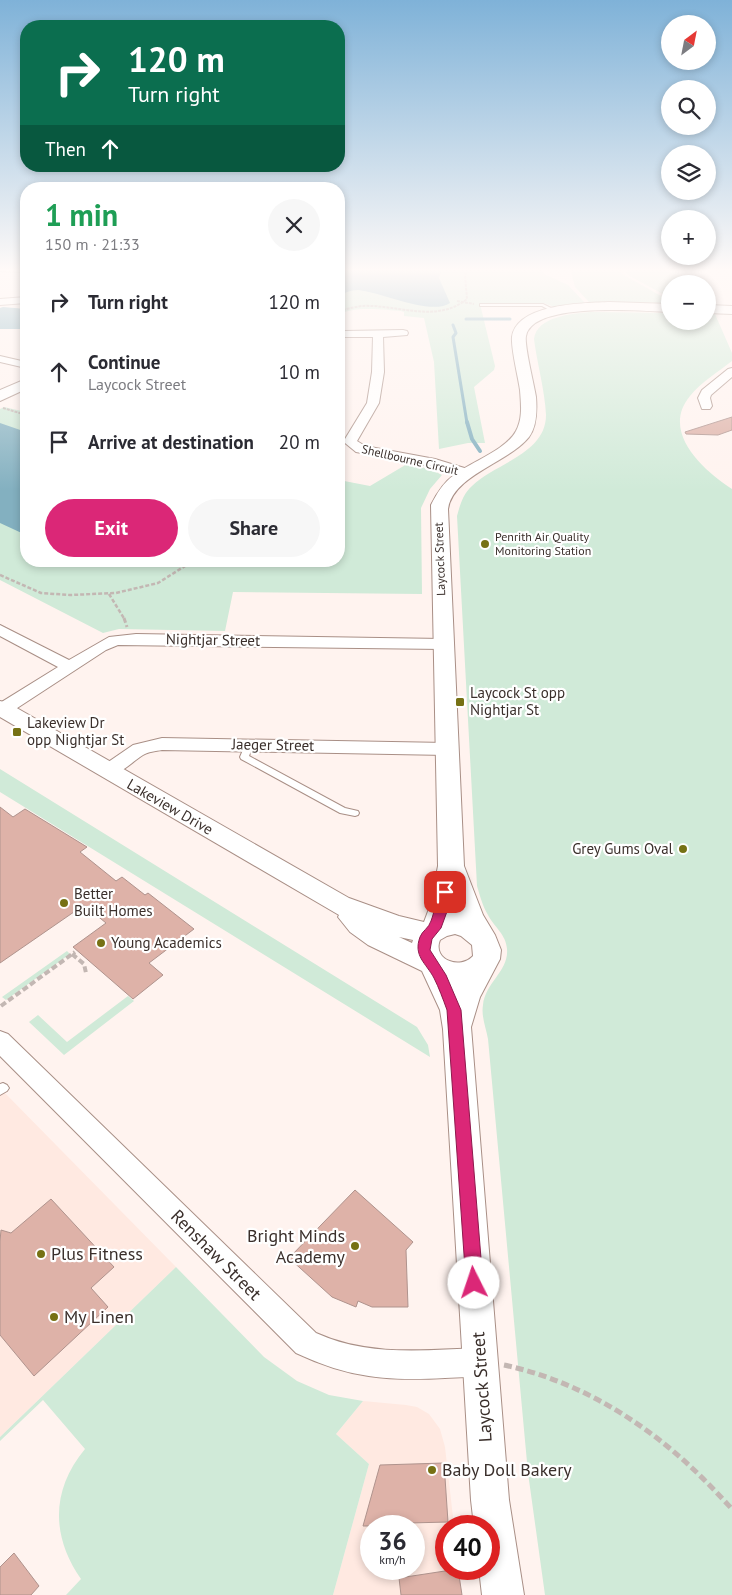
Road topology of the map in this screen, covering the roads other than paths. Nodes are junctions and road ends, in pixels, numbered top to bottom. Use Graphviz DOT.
graph roads {
  1 [pos="378,342"];
  2 [pos="520,342"];
  3 [pos="0,359"];
  4 [pos="20,364"];
  5 [pos="0,369"];
  6 [pos="732,371"];
  7 [pos="20,374"];
  8 [pos="20,386"];
  9 [pos="20,395"];
  10 [pos="0,396"];
  11 [pos="0,404"];
  12 [pos="706,406"];
  13 [pos="345,444"];
  14 [pos="466,473"];
  15 [pos="0,630"];
  16 [pos="443,644"];
  17 [pos="69,666"];
  18 [pos="1,709"];
  19 [pos="249,745"];
  20 [pos="446,749"];
  21 [pos="107,771"];
  22 [pos="354,813"];
  23 [pos="451,866"];
  24 [pos="340,905"];
  25 [pos="432,931"];
  26 [pos="483,949"];
  27 [pos="433,965"];
  28 [pos="457,1029"];
  29 [pos="0,1041"];
  30 [pos="480,1362"];
  31 [pos="503,1595"];
  1 -- 13 [label="street, Shellbourne Circuit"];
  2 -- 14 [label="street, Laycock Street"];
  3 -- 4 [label="street"];
  5 -- 7 [label="street"];
  6 -- 12 [label="street"];
  8 -- 10 [label="street"];
  9 -- 11 [label="street"];
  13 -- 14 [label="street, Shellbourne Circuit"];
  14 -- 16 [label="street, Laycock Street"];
  15 -- 17 [label="street"];
  16 -- 17 [label="street, Nightjar Street"];
  16 -- 20 [label="street, Laycock Street"];
  17 -- 18 [label="street, Nightjar Street"];
  18 -- 21 [label="street, Lakeview Drive"];
  19 -- 20 [label="street, Jaeger Street"];
  19 -- 21 [label="street, Jaeger Street"];
  19 -- 22 [label="lane"];
  20 -- 23 [label="street, Laycock Street"];
  21 -- 24 [label="street, Lakeview Drive"];
  23 -- 25 [label="street, Laycock Street"];
  23 -- 26 [label="street, Laycock Street"];
  24 -- 25 [label="street, Lakeview Drive"];
  24 -- 27 [label="street, Lakeview Drive"];
  25 -- 26 [label="street"];
  25 -- 27 [label="street"];
  26 -- 27 [label="street"];
  26 -- 28 [label="street, Laycock Street"];
  27 -- 28 [label="street, Laycock Street"];
  28 -- 30 [label="street, Laycock Street"];
  29 -- 30 [label="street, Renshaw Street"];
  30 -- 31 [label="street, Laycock Street"];
}
